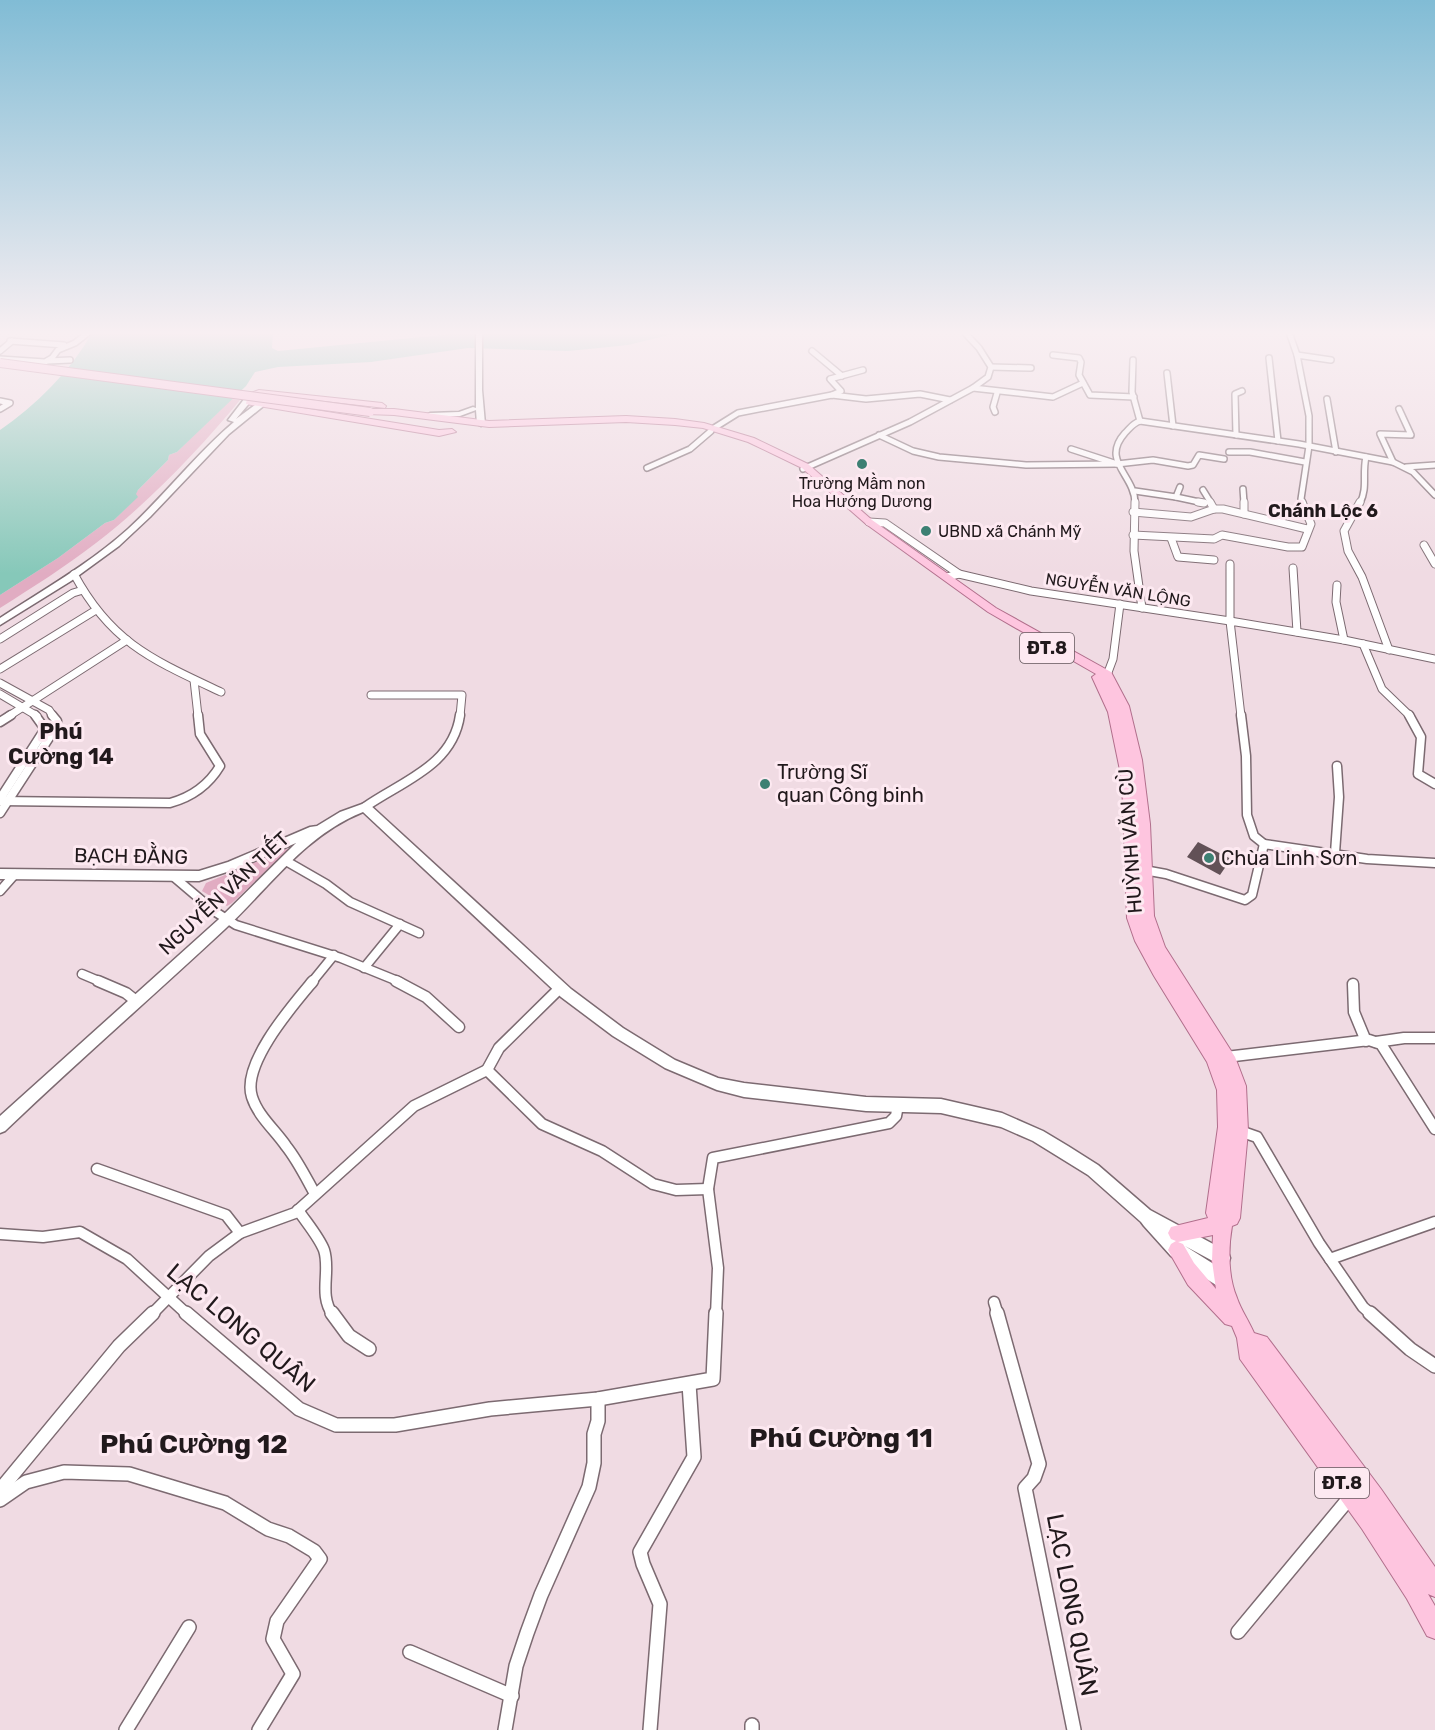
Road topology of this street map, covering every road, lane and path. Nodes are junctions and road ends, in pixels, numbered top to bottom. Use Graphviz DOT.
graph roads {
  1 [pos="238,413"];
  2 [pos="256,413"];
  3 [pos="317,413"];
  4 [pos="372,413"];
  5 [pos="373,413"];
  6 [pos="402,413"];
  7 [pos="429,413"];
  8 [pos="464,413"];
  9 [pos="474,413"];
  10 [pos="475,413"];
  11 [pos="739,413"];
  12 [pos="925,413"];
  13 [pos="1138,413"];
  14 [pos="1171,413"];
  15 [pos="1235,413"];
  16 [pos="1275,413"];
  17 [pos="1308,413"];
  18 [pos="1329,413"];
  19 [pos="1401,413"];
  20 [pos="435,416"];
  21 [pos="1140,421"];
  22 [pos="473,426"];
  23 [pos="1173,426"];
  24 [pos="713,430"];
  25 [pos="452,432"];
  26 [pos="879,435"];
  27 [pos="1236,435"];
  28 [pos="1278,441"];
  29 [pos="1309,446"];
  30 [pos="1071,449"];
  31 [pos="1229,452"];
  32 [pos="1336,452"];
  33 [pos="1366,457"];
  34 [pos="1224,459"];
  35 [pos="1305,462"];
  36 [pos="1393,462"];
  37 [pos="1117,464"];
  38 [pos="1435,465"];
  39 [pos="1406,467"];
  40 [pos="646,468"];
  41 [pos="805,468"];
  42 [pos="1180,487"];
  43 [pos="1244,489"];
  44 [pos="1203,490"];
  45 [pos="1135,491"];
  46 [pos="1435,495"];
  47 [pos="1176,497"];
  48 [pos="1204,503"];
  49 [pos="1214,509"];
  50 [pos="148,510"];
  51 [pos="1133,512"];
  52 [pos="1244,514"];
  53 [pos="1307,529"];
  54 [pos="1133,535"];
  55 [pos="1171,538"];
  56 [pos="1424,545"];
  57 [pos="1214,560"];
  58 [pos="1230,564"];
  59 [pos="1435,564"];
  60 [pos="1293,568"];
  61 [pos="74,574"];
  62 [pos="948,577"];
  63 [pos="1337,585"];
  64 [pos="83,590"];
  65 [pos="1120,604"];
  66 [pos="1143,608"];
  67 [pos="96,610"];
  68 [pos="0,615"];
  69 [pos="1230,621"];
  70 [pos="0,622"];
  71 [pos="1297,632"];
  72 [pos="0,639"];
  73 [pos="127,640"];
  74 [pos="1344,640"];
  75 [pos="1363,644"];
  76 [pos="1389,650"];
  77 [pos="1435,659"];
  78 [pos="0,669"];
  79 [pos="194,680"];
  80 [pos="1105,680"];
  81 [pos="0,683"];
  82 [pos="221,692"];
  83 [pos="0,694"];
  84 [pos="371,695"];
  85 [pos="33,701"];
  86 [pos="24,707"];
  87 [pos="0,722"];
  88 [pos="1337,766"];
  89 [pos="1435,784"];
  90 [pos="2,801"];
  91 [pos="365,807"];
  92 [pos="0,813"];
  93 [pos="323,826"];
  94 [pos="1264,844"];
  95 [pos="1335,853"];
  96 [pos="286,861"];
  97 [pos="1435,863"];
  98 [pos="1144,870"];
  99 [pos="0,874"];
  100 [pos="15,874"];
  101 [pos="174,877"];
  102 [pos="0,891"];
  103 [pos="227,920"];
  104 [pos="400,924"];
  105 [pos="419,933"];
  106 [pos="334,955"];
  107 [pos="364,968"];
  108 [pos="82,974"];
  109 [pos="1353,984"];
  110 [pos="560,988"];
  111 [pos="136,1001"];
  112 [pos="459,1027"];
  113 [pos="1435,1038"];
  114 [pos="1371,1041"];
  115 [pos="1226,1057"];
  116 [pos="487,1070"];
  117 [pos="898,1105"];
  118 [pos="1434,1125"];
  119 [pos="0,1126"];
  120 [pos="1226,1126"];
  121 [pos="1240,1131"];
  122 [pos="97,1169"];
  123 [pos="708,1189"];
  124 [pos="315,1194"];
  125 [pos="298,1210"];
  126 [pos="1223,1222"];
  127 [pos="1435,1222"];
  128 [pos="240,1233"];
  129 [pos="0,1234"];
  130 [pos="1177,1241"];
  131 [pos="1222,1258"];
  132 [pos="1330,1259"];
  133 [pos="1222,1279"];
  134 [pos="170,1299"];
  135 [pos="994,1302"];
  136 [pos="1245,1333"];
  137 [pos="369,1349"];
  138 [pos="1435,1366"];
  139 [pos="688,1384"];
  140 [pos="598,1399"];
  141 [pos="0,1490"];
  142 [pos="1352,1496"];
  143 [pos="0,1500"];
  144 [pos="1391,1537"];
  145 [pos="1435,1586"];
  146 [pos="189,1627"];
  147 [pos="1435,1628"];
  148 [pos="1238,1632"];
  149 [pos="410,1652"];
  150 [pos="512,1696"];
  151 [pos="126,1730"];
  152 [pos="259,1730"];
  153 [pos="505,1730"];
  154 [pos="650,1730"];
  155 [pos="1074,1730"];
  1 -- 50 [label="street"];
  2 -- 50 [label="street"];
  3 -- 25 [label="main road"];
  4 -- 25 [label="main road"];
  5 -- 22 [label="main road"];
  6 -- 20 [label="main road"];
  7 -- 20 [label="main road"];
  8 -- 20 [label="street"];
  9 -- 22 [label="street"];
  10 -- 22 [label="street"];
  11 -- 24 [label="street"];
  12 -- 26 [label="street"];
  13 -- 21 [label="street"];
  14 -- 23 [label="street"];
  15 -- 27 [label="street"];
  16 -- 28 [label="street"];
  17 -- 29 [label="street"];
  18 -- 32 [label="street"];
  19 -- 36 [label="street"];
  20 -- 22 [label="main road"];
  21 -- 23 [label="street"];
  21 -- 37 [label="street"];
  22 -- 24 [label="main road"];
  22 -- 25 [label="main road"];
  23 -- 27 [label="street"];
  24 -- 40 [label="street"];
  24 -- 41 [label="main road"];
  26 -- 37 [label="street"];
  26 -- 41 [label="street"];
  27 -- 28 [label="street"];
  28 -- 29 [label="street"];
  29 -- 32 [label="street"];
  29 -- 35 [label="street"];
  30 -- 37 [label="street"];
  31 -- 35 [label="street"];
  32 -- 33 [label="street"];
  33 -- 36 [label="street"];
  33 -- 76 [label="street"];
  34 -- 37 [label="street"];
  35 -- 53 [label="street"];
  36 -- 39 [label="street"];
  37 -- 45 [label="street"];
  38 -- 39 [label="street"];
  39 -- 46 [label="street"];
  41 -- 62 [label="main road"];
  42 -- 47 [label="street"];
  43 -- 52 [label="street"];
  44 -- 49 [label="street"];
  45 -- 47 [label="street"];
  45 -- 51 [label="street"];
  47 -- 48 [label="street"];
  49 -- 51 [label="street"];
  49 -- 52 [label="street"];
  50 -- 61 [label="street"];
  50 -- 68 [label="street"];
  51 -- 54 [label="street"];
  52 -- 53 [label="street"];
  53 -- 55 [label="street"];
  54 -- 55 [label="street"];
  54 -- 66 [label="street"];
  55 -- 57 [label="street"];
  56 -- 59 [label="street"];
  58 -- 69 [label="street"];
  60 -- 71 [label="street"];
  61 -- 64 [label="street"];
  61 -- 70 [label="street"];
  62 -- 65 [label="street, NGUYỄN VĂN LỘNG"];
  62 -- 80 [label="main road"];
  63 -- 74 [label="street"];
  64 -- 67 [label="street"];
  64 -- 72 [label="street"];
  65 -- 66 [label="street, NGUYỄN VĂN LỘNG"];
  65 -- 80 [label="street"];
  66 -- 69 [label="street, NGUYỄN VĂN LỘNG"];
  67 -- 73 [label="street"];
  67 -- 78 [label="street"];
  69 -- 71 [label="street"];
  69 -- 94 [label="street"];
  71 -- 74 [label="street"];
  73 -- 79 [label="street"];
  73 -- 85 [label="street"];
  74 -- 75 [label="street"];
  75 -- 76 [label="street"];
  75 -- 89 [label="street"];
  76 -- 77 [label="street"];
  79 -- 82 [label="street"];
  79 -- 90 [label="street"];
  80 -- 98 [label="main road"];
  80 -- 120 [label="main road, HUỲNH VĂN CÙ / ĐT.8"];
  81 -- 85 [label="street"];
  83 -- 86 [label="street"];
  84 -- 91 [label="street, NGUYỄN VĂN TIẾT"];
  85 -- 86 [label="street"];
  85 -- 90 [label="street"];
  86 -- 87 [label="street"];
  86 -- 90 [label="street"];
  88 -- 95 [label="street"];
  90 -- 92 [label="street"];
  91 -- 93 [label="street, NGUYỄN VĂN TIẾT"];
  91 -- 110 [label="street"];
  93 -- 96 [label="street, NGUYỄN VĂN TIẾT"];
  93 -- 101 [label="street, BẠCH ĐẰNG"];
  94 -- 95 [label="street"];
  94 -- 98 [label="street"];
  95 -- 97 [label="street"];
  96 -- 103 [label="street, NGUYỄN VĂN TIẾT"];
  96 -- 104 [label="street"];
  98 -- 115 [label="main road"];
  99 -- 100 [label="street, BẠCH ĐẰNG"];
  100 -- 101 [label="street, BẠCH ĐẰNG"];
  100 -- 102 [label="street"];
  101 -- 103 [label="street"];
  103 -- 106 [label="street"];
  103 -- 111 [label="street, NGUYỄN VĂN TIẾT"];
  104 -- 105 [label="street"];
  104 -- 107 [label="street"];
  106 -- 107 [label="street"];
  106 -- 124 [label="street"];
  107 -- 112 [label="street"];
  108 -- 111 [label="street"];
  109 -- 114 [label="street"];
  110 -- 116 [label="street"];
  110 -- 117 [label="street"];
  111 -- 119 [label="street, NGUYỄN VĂN TIẾT"];
  113 -- 114 [label="street"];
  114 -- 115 [label="street"];
  114 -- 118 [label="street"];
  115 -- 121 [label="main road"];
  116 -- 123 [label="street"];
  116 -- 124 [label="street"];
  117 -- 123 [label="street"];
  117 -- 130 [label="street"];
  120 -- 121 [label="street"];
  120 -- 126 [label="main road, HUỲNH VĂN CÙ / ĐT.8"];
  121 -- 126 [label="main road"];
  121 -- 132 [label="street"];
  122 -- 128 [label="street"];
  123 -- 139 [label="street, LẠC LONG QUÂN"];
  124 -- 125 [label="street"];
  125 -- 128 [label="street"];
  125 -- 137 [label="street"];
  126 -- 130 [label="main road"];
  126 -- 131 [label="main road, HUỲNH VĂN CÙ / ĐT.8"];
  127 -- 132 [label="street"];
  128 -- 134 [label="street"];
  129 -- 134 [label="street, LẠC LONG QUÂN"];
  130 -- 131 [label="street"];
  130 -- 133 [label="street"];
  130 -- 136 [label="main road"];
  131 -- 133 [label="main road, HUỲNH VĂN CÙ / ĐT.8"];
  132 -- 138 [label="street"];
  133 -- 136 [label="main road, HUỲNH VĂN CÙ / ĐT.8"];
  134 -- 140 [label="street, LẠC LONG QUÂN"];
  134 -- 141 [label="street"];
  135 -- 155 [label="street, LẠC LONG QUÂN"];
  136 -- 142 [label="main road, HUỲNH VĂN CÙ / ĐT.8"];
  136 -- 144 [label="main road"];
  139 -- 140 [label="street, LẠC LONG QUÂN"];
  139 -- 154 [label="street"];
  140 -- 150 [label="street"];
  142 -- 144 [label="main road, HUỲNH VĂN CÙ / ĐT.8"];
  142 -- 148 [label="street"];
  143 -- 152 [label="street"];
  144 -- 145 [label="main road"];
  144 -- 147 [label="main road, HUỲNH VĂN CÙ / ĐT.8"];
  146 -- 151 [label="street"];
  149 -- 150 [label="street"];
  150 -- 153 [label="street"];
}
